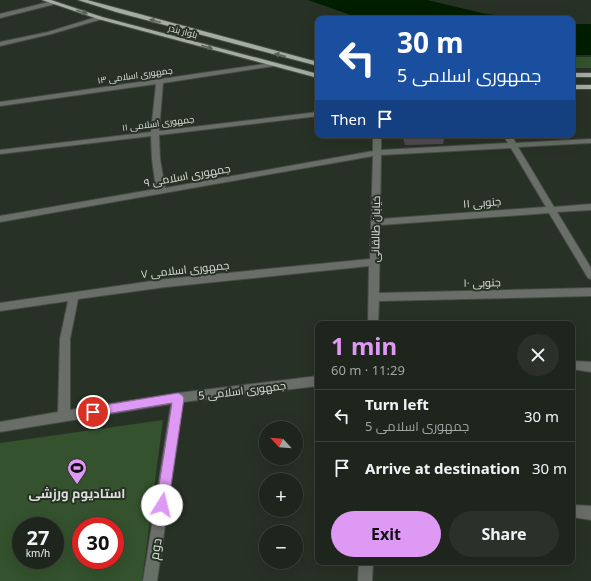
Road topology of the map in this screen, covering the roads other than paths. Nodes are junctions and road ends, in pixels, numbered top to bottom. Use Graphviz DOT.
graph roads {
  1 [pos="45,0"];
  2 [pos="81,0"];
  3 [pos="53,3"];
  4 [pos="0,16"];
  5 [pos="100,18"];
  6 [pos="0,44"];
  7 [pos="315,63"];
  8 [pos="272,65"];
  9 [pos="315,75"];
  10 [pos="575,75"];
  11 [pos="591,75"];
  12 [pos="160,81"];
  13 [pos="575,87"];
  14 [pos="591,87"];
  15 [pos="0,104"];
  16 [pos="315,114"];
  17 [pos="155,134"];
  18 [pos="377,138"];
  19 [pos="509,138"];
  20 [pos="591,141"];
  21 [pos="514,145"];
  22 [pos="0,152"];
  23 [pos="377,153"];
  24 [pos="161,191"];
  25 [pos="591,207"];
  26 [pos="552,210"];
  27 [pos="0,219"];
  28 [pos="375,222"];
  29 [pos="374,262"];
  30 [pos="591,276"];
  31 [pos="591,292"];
  32 [pos="74,296"];
  33 [pos="373,297"];
  34 [pos="0,306"];
  35 [pos="373,321"];
  36 [pos="575,365"];
  37 [pos="591,366"];
  38 [pos="315,381"];
  39 [pos="178,398"];
  40 [pos="64,416"];
  41 [pos="0,427"];
  42 [pos="575,511"];
  43 [pos="591,513"];
  44 [pos="366,565"];
  45 [pos="150,581"];
  46 [pos="365,581"];
  1 -- 3 [label="main road, بلوار بندر"];
  7 -- 2 [label="main road, بلوار بندر, one-way"];
  3 -- 4 [label="street"];
  3 -- 5 [label="main road, بلوار بندر, one-way"];
  5 -- 6 [label="street"];
  5 -- 8 [label="main road, بلوار بندر, one-way"];
  8 -- 9 [label="main road, بلوار بندر"];
  8 -- 12 [label="street, جمهوری اسلامی ۱۳"];
  10 -- 11 [label="main road"];
  12 -- 15 [label="street, جمهوری اسلامی ۱۳"];
  12 -- 17 [label="street"];
  13 -- 14 [label="main road"];
  16 -- 17 [label="street, جمهوری اسلامی ۱۱"];
  17 -- 22 [label="street, جمهوری اسلامی ۱۱"];
  17 -- 24 [label="street"];
  18 -- 23 [label="street, خیابان طالقانی"];
  19 -- 21 [label="street"];
  20 -- 21 [label="street, جمهوری اسلامی ۹"];
  21 -- 23 [label="street, جمهوری اسلامی ۹"];
  21 -- 26 [label="street"];
  23 -- 24 [label="street, جمهوری اسلامی ۹"];
  23 -- 28 [label="street, خیابان طالقانی"];
  24 -- 27 [label="street, جمهوری اسلامی ۹"];
  25 -- 26 [label="street, ۱۱ جنوبی"];
  26 -- 28 [label="street, ۱۱ جنوبی"];
  26 -- 30 [label="street"];
  28 -- 29 [label="street, خیابان طالقانی"];
  29 -- 32 [label="street, جمهوری اسلامی ۷"];
  29 -- 33 [label="street, خیابان طالقانی"];
  31 -- 33 [label="street, ۱۰ جنوبی"];
  32 -- 34 [label="street, جمهوری اسلامی ۷"];
  32 -- 40 [label="street"];
  33 -- 35 [label="street, خیابان طالقانی"];
  36 -- 37 [label="street"];
  38 -- 39 [label="street, جمهوری اسلامی 5"];
  39 -- 40 [label="street, جمهوری اسلامی 5"];
  39 -- 45 [label="street, دوم"];
  40 -- 41 [label="street, جمهوری اسلامی 5"];
  42 -- 43 [label="street"];
  44 -- 46 [label="street"];
}
